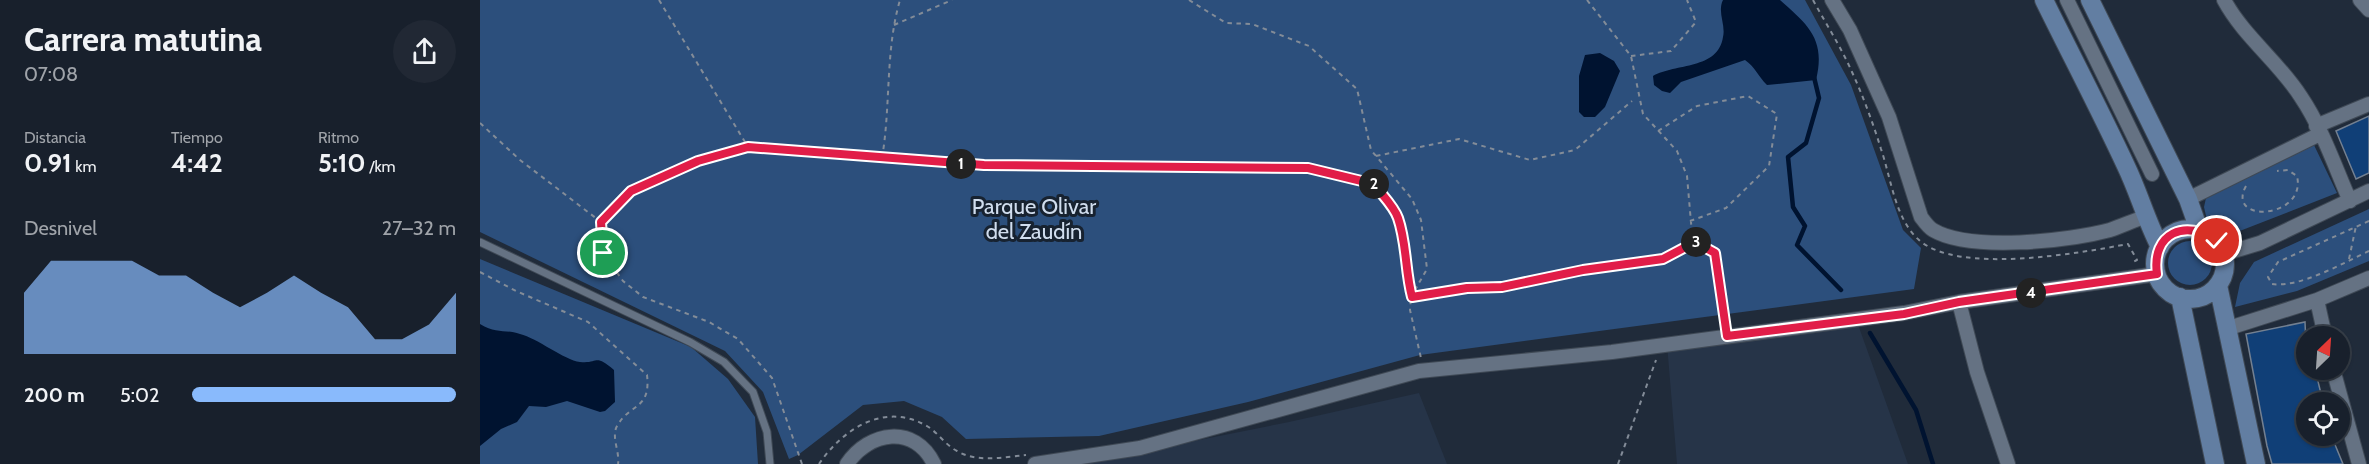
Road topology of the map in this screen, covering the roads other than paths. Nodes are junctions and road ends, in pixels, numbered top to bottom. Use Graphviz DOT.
graph roads {
  1 [pos="1832,0"];
  2 [pos="2044,0"];
  3 [pos="2067,0"];
  4 [pos="2090,0"];
  5 [pos="2224,0"];
  6 [pos="2360,0"];
  7 [pos="2369,10"];
  8 [pos="2369,104"];
  9 [pos="2318,130"];
  10 [pos="2152,174"];
  11 [pos="2369,191"];
  12 [pos="2188,199"];
  13 [pos="2350,201"];
  14 [pos="2144,217"];
  15 [pos="2199,230"];
  16 [pos="480,242"];
  17 [pos="2160,247"];
  18 [pos="2224,254"];
  19 [pos="2157,274"];
  20 [pos="2369,278"];
  21 [pos="2218,285"];
  22 [pos="2180,297"];
  23 [pos="2316,300"];
  24 [pos="1959,302"];
  25 [pos="2322,326"];
  26 [pos="2229,328"];
  27 [pos="2336,380"];
  28 [pos="770,464"];
  29 [pos="847,464"];
  30 [pos="934,464"];
  31 [pos="1035,464"];
  32 [pos="2008,464"];
  33 [pos="2215,464"];
  34 [pos="2256,464"];
  35 [pos="2359,464"];
  1 -- 14 [label="street"];
  2 -- 14 [label="street"];
  3 -- 10 [label="street"];
  4 -- 12 [label="street"];
  5 -- 9 [label="street"];
  6 -- 7 [label="street"];
  8 -- 9 [label="street"];
  9 -- 12 [label="street"];
  9 -- 13 [label="street"];
  11 -- 13 [label="street"];
  12 -- 15 [label="street"];
  13 -- 18 [label="street"];
  14 -- 17 [label="street"];
  15 -- 17 [label="street"];
  15 -- 18 [label="street"];
  16 -- 28 [label="lane"];
  17 -- 19 [label="street"];
  18 -- 21 [label="street"];
  19 -- 22 [label="street"];
  19 -- 24 [label="street"];
  20 -- 23 [label="street"];
  21 -- 22 [label="street"];
  21 -- 26 [label="street"];
  22 -- 33 [label="street"];
  23 -- 25 [label="street"];
  23 -- 26 [label="street"];
  24 -- 31 [label="street"];
  24 -- 32 [label="street"];
  26 -- 34 [label="street"];
  27 -- 35 [label="street"];
  29 -- 30 [label="street"];
}
